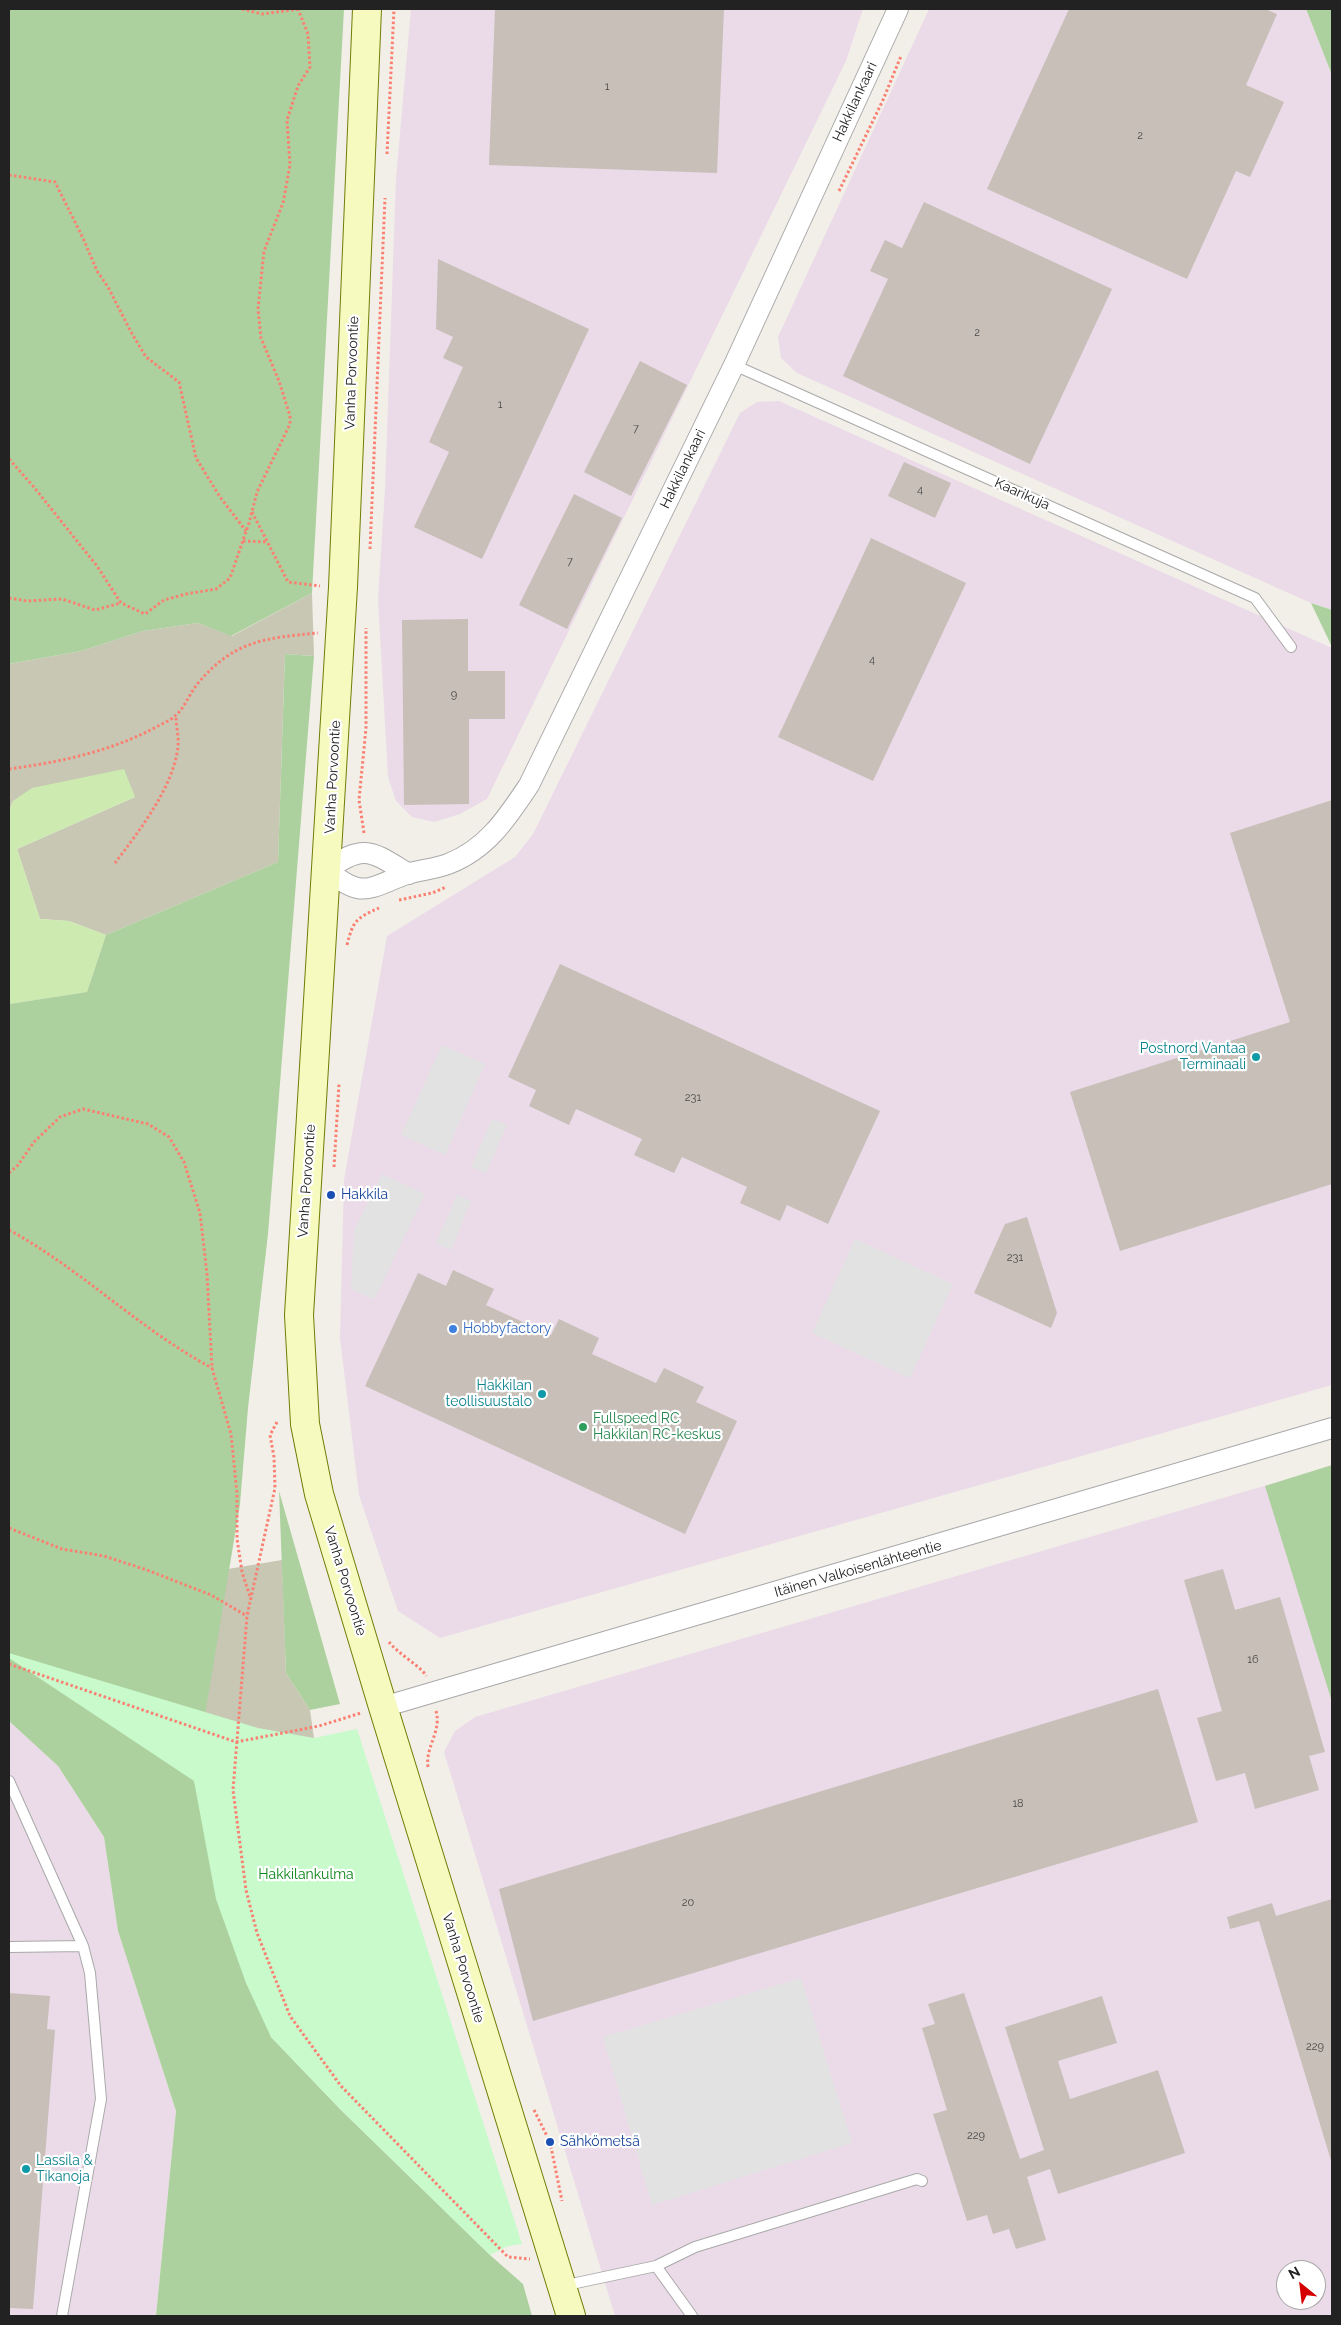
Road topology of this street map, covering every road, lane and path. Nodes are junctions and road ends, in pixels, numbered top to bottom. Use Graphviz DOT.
graph roads {
  1 [pos="242,9"];
  2 [pos="299,9"];
  3 [pos="367,9"];
  4 [pos="394,9"];
  5 [pos="898,9"];
  6 [pos="901,54"];
  7 [pos="386,161"];
  8 [pos="9,175"];
  9 [pos="385,189"];
  10 [pos="835,198"];
  11 [pos="734,365"];
  12 [pos="9,459"];
  13 [pos="252,512"];
  14 [pos="246,532"];
  15 [pos="243,542"];
  16 [pos="268,542"];
  17 [pos="370,558"];
  18 [pos="343,587"];
  19 [pos="9,598"];
  20 [pos="121,603"];
  21 [pos="354,628"];
  22 [pos="1291,647"];
  23 [pos="176,716"];
  24 [pos="9,769"];
  25 [pos="364,830"];
  26 [pos="367,843"];
  27 [pos="115,863"];
  28 [pos="328,870"];
  29 [pos="409,874"];
  30 [pos="449,886"];
  31 [pos="393,902"];
  32 [pos="384,905"];
  33 [pos="346,949"];
  34 [pos="339,1074"];
  35 [pos="334,1168"];
  36 [pos="9,1173"];
  37 [pos="9,1230"];
  38 [pos="212,1368"];
  39 [pos="277,1422"];
  40 [pos="1332,1428"];
  41 [pos="9,1528"];
  42 [pos="251,1601"];
  43 [pos="247,1616"];
  44 [pos="386,1637"];
  45 [pos="9,1664"];
  46 [pos="431,1694"];
  47 [pos="383,1707"];
  48 [pos="236,1742"];
  49 [pos="430,1776"];
  50 [pos="9,1781"];
  51 [pos="83,1946"];
  52 [pos="9,1947"];
  53 [pos="532,2105"];
  54 [pos="922,2180"];
  55 [pos="564,2208"];
  56 [pos="531,2259"];
  57 [pos="656,2266"];
  58 [pos="561,2286"];
  59 [pos="62,2316"];
  60 [pos="571,2316"];
  61 [pos="692,2316"];
  1 -- 2 [label="path"];
  2 -- 13 [label="path"];
  3 -- 18 [label="main road, Vanha Porvoontie"];
  4 -- 7 [label="path"];
  5 -- 11 [label="street, Hakkilankaari"];
  6 -- 10 [label="path"];
  8 -- 14 [label="path"];
  9 -- 17 [label="path"];
  11 -- 22 [label="lane, Kaarikuja"];
  11 -- 29 [label="street, Hakkilankaari"];
  12 -- 20 [label="path"];
  13 -- 14 [label="path"];
  13 -- 16 [label="path"];
  14 -- 15 [label="path"];
  15 -- 16 [label="path"];
  15 -- 20 [label="path"];
  16 -- 18 [label="path"];
  18 -- 21 [label="main road, Vanha Porvoontie"];
  19 -- 20 [label="path"];
  21 -- 23 [label="path"];
  21 -- 25 [label="path"];
  21 -- 28 [label="main road, Vanha Porvoontie"];
  23 -- 24 [label="path"];
  23 -- 27 [label="path"];
  25 -- 26 [label="path"];
  25 -- 26 [label="path"];
  26 -- 28 [label="street"];
  26 -- 29 [label="street"];
  28 -- 29 [label="street, Hakkilankaari"];
  28 -- 47 [label="main road, Vanha Porvoontie"];
  30 -- 31 [label="path"];
  32 -- 33 [label="path"];
  34 -- 35 [label="path"];
  36 -- 38 [label="path"];
  37 -- 38 [label="path"];
  38 -- 42 [label="path"];
  39 -- 42 [label="path"];
  40 -- 46 [label="street, Itäinen Valkoisenlähteentie"];
  41 -- 43 [label="path"];
  42 -- 43 [label="path"];
  43 -- 48 [label="path"];
  44 -- 46 [label="path"];
  45 -- 48 [label="path"];
  46 -- 47 [label="street, Itäinen Valkoisenlähteentie"];
  46 -- 49 [label="path"];
  47 -- 48 [label="path"];
  47 -- 58 [label="main road, Vanha Porvoontie"];
  48 -- 56 [label="path"];
  50 -- 51 [label="lane"];
  51 -- 52 [label="lane"];
  51 -- 59 [label="lane"];
  53 -- 55 [label="path"];
  54 -- 57 [label="lane"];
  57 -- 58 [label="lane"];
  57 -- 61 [label="lane"];
  58 -- 60 [label="main road, Vanha Porvoontie"];
}
